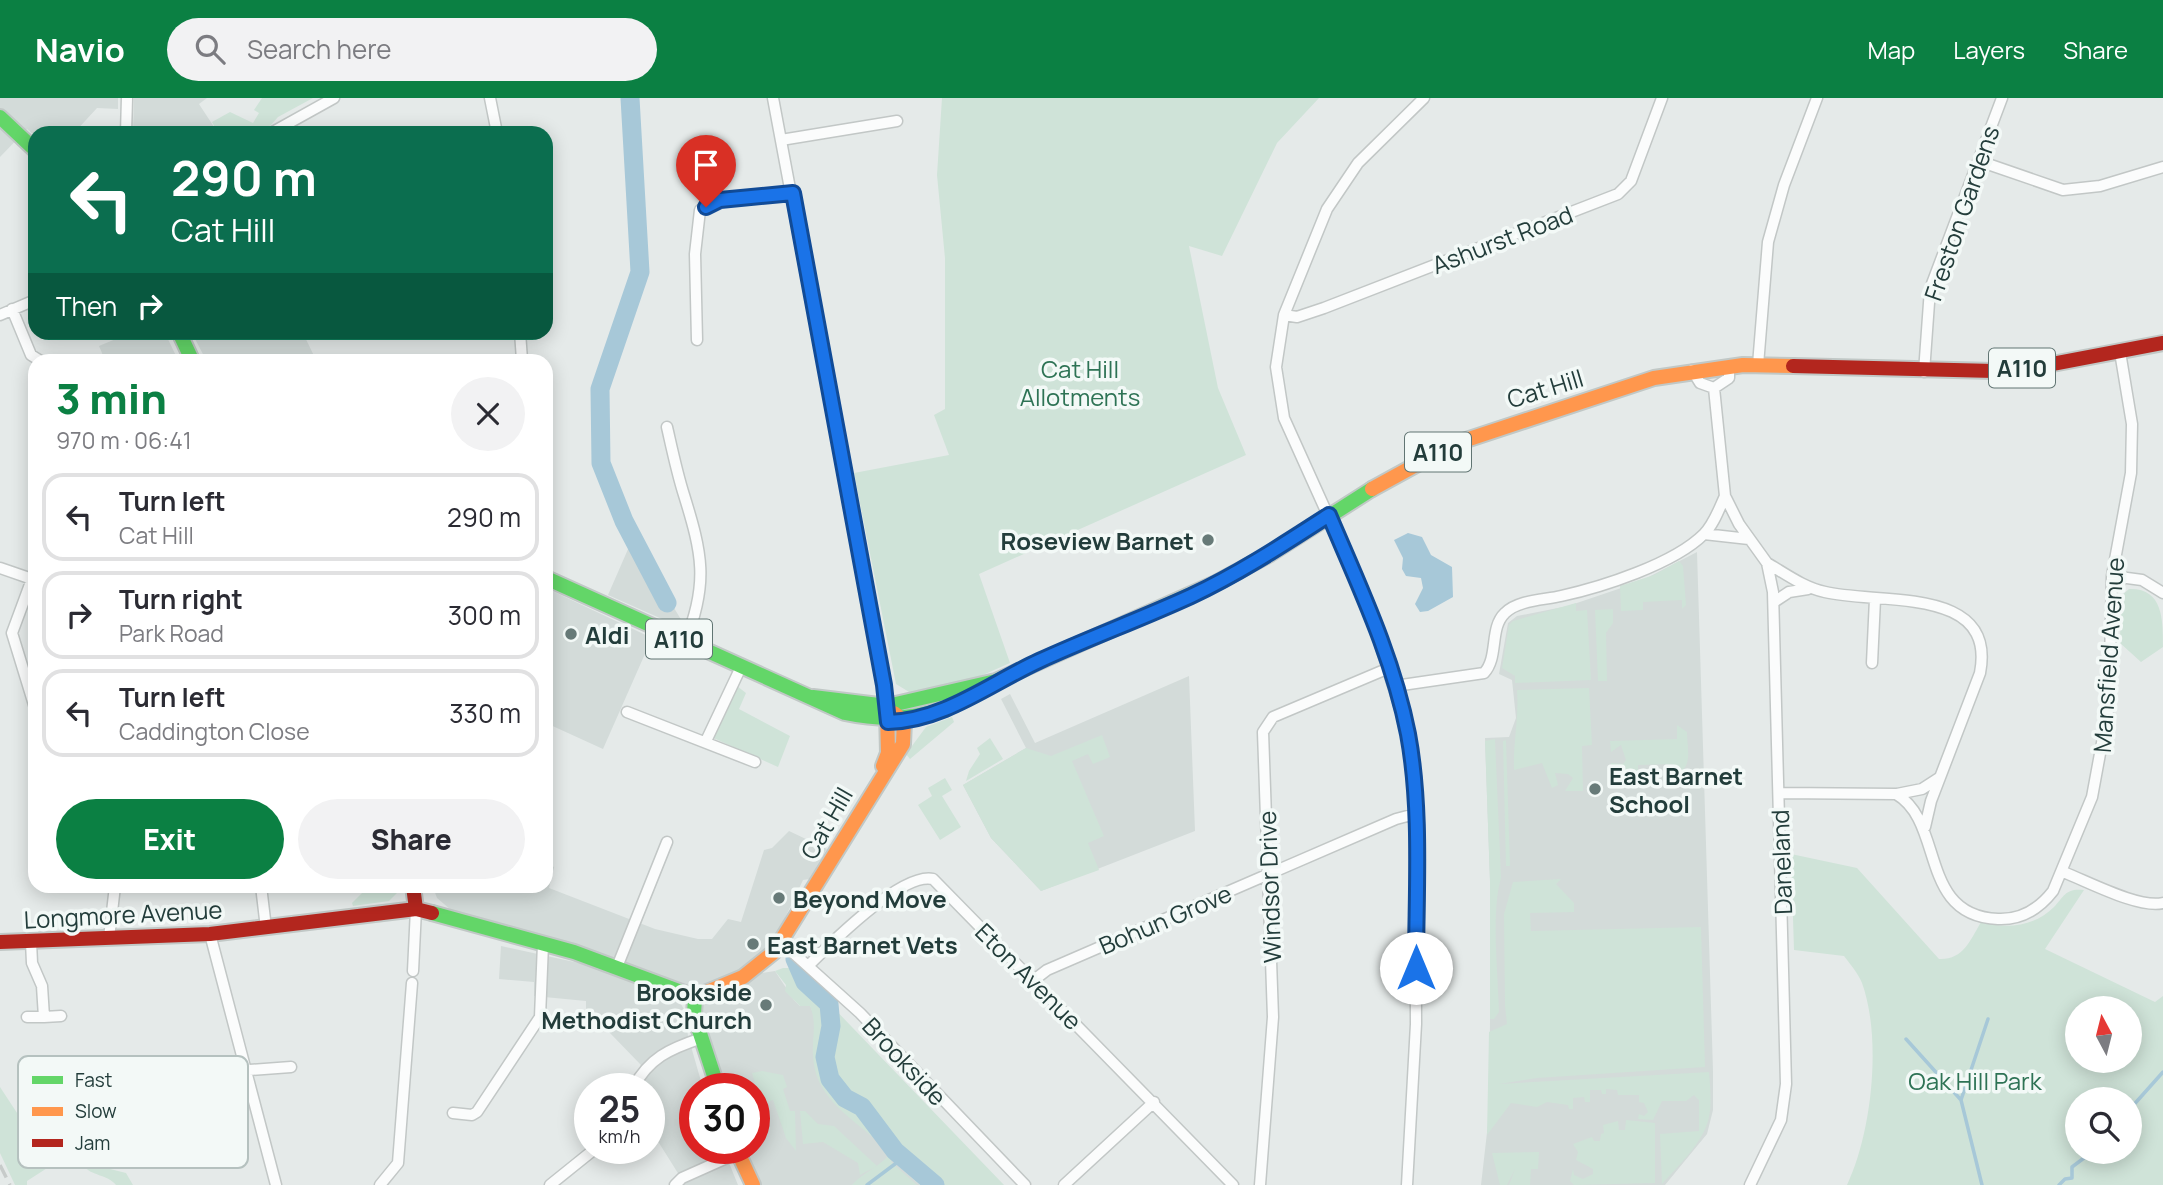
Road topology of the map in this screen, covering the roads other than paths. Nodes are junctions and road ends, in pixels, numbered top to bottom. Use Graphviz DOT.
graph roads {
  1 [pos="127,98"];
  2 [pos="334,98"];
  3 [pos="490,98"];
  4 [pos="773,98"];
  5 [pos="1424,98"];
  6 [pos="1662,98"];
  7 [pos="1817,98"];
  8 [pos="2002,98"];
  9 [pos="0,117"];
  10 [pos="897,121"];
  11 [pos="126,126"];
  12 [pos="284,126"];
  13 [pos="496,126"];
  14 [pos="781,140"];
  15 [pos="28,143"];
  16 [pos="1979,161"];
  17 [pos="2163,167"];
  18 [pos="793,193"];
  19 [pos="28,303"];
  20 [pos="12,309"];
  21 [pos="1284,314"];
  22 [pos="0,315"];
  23 [pos="696,340"];
  24 [pos="2163,343"];
  25 [pos="2120,352"];
  26 [pos="31,354"];
  27 [pos="1758,365"];
  28 [pos="1729,366"];
  29 [pos="1692,370"];
  30 [pos="1924,372"];
  31 [pos="1714,388"];
  32 [pos="667,427"];
  33 [pos="1725,496"];
  34 [pos="1329,515"];
  35 [pos="1704,534"];
  36 [pos="1749,539"];
  37 [pos="1767,563"];
  38 [pos="0,568"];
  39 [pos="28,575"];
  40 [pos="2112,576"];
  41 [pos="553,581"];
  42 [pos="1810,588"];
  43 [pos="28,592"];
  44 [pos="2163,593"];
  45 [pos="1875,599"];
  46 [pos="1774,602"];
  47 [pos="685,642"];
  48 [pos="1872,663"];
  49 [pos="741,667"];
  50 [pos="1389,668"];
  51 [pos="996,681"];
  52 [pos="28,685"];
  53 [pos="1395,686"];
  54 [pos="813,697"];
  55 [pos="887,706"];
  56 [pos="627,712"];
  57 [pos="904,721"];
  58 [pos="888,722"];
  59 [pos="706,741"];
  60 [pos="755,762"];
  61 [pos="1939,778"];
  62 [pos="877,781"];
  63 [pos="1779,793"];
  64 [pos="1896,794"];
  65 [pos="1415,814"];
  66 [pos="1925,830"];
  67 [pos="667,842"];
  68 [pos="2063,872"];
  69 [pos="1268,874"];
  70 [pos="114,893"];
  71 [pos="262,893"];
  72 [pos="414,893"];
  73 [pos="2163,903"];
  74 [pos="416,909"];
  75 [pos="267,928"];
  76 [pos="210,934"];
  77 [pos="109,938"];
  78 [pos="0,942"];
  79 [pos="31,942"];
  80 [pos="544,944"];
  81 [pos="786,946"];
  82 [pos="805,963"];
  83 [pos="617,967"];
  84 [pos="413,971"];
  85 [pos="1034,980"];
  86 [pos="412,983"];
  87 [pos="695,997"];
  88 [pos="61,1016"];
  89 [pos="27,1017"];
  90 [pos="44,1017"];
  91 [pos="702,1038"];
  92 [pos="241,1056"];
  93 [pos="291,1067"];
  94 [pos="248,1071"];
  95 [pos="643,1073"];
  96 [pos="713,1073"];
  97 [pos="248,1082"];
  98 [pos="1154,1102"];
  99 [pos="453,1114"];
  100 [pos="576,1164"];
  101 [pos="711,1164"];
  102 [pos="743,1164"];
  103 [pos="276,1185"];
  104 [pos="380,1185"];
  105 [pos="550,1185"];
  106 [pos="675,1185"];
  107 [pos="753,1185"];
  108 [pos="1025,1185"];
  109 [pos="1064,1185"];
  110 [pos="1233,1185"];
  111 [pos="1260,1185"];
  112 [pos="1407,1185"];
  113 [pos="1750,1185"];
  1 -- 11 [label="street"];
  2 -- 12 [label="street"];
  3 -- 13 [label="street"];
  4 -- 14 [label="street"];
  5 -- 21 [label="street"];
  6 -- 21 [label="street, Ashurst Road"];
  7 -- 27 [label="street"];
  8 -- 16 [label="street, Freston Gardens"];
  9 -- 15 [label="main road"];
  10 -- 14 [label="street"];
  14 -- 18 [label="street"];
  16 -- 17 [label="street"];
  16 -- 30 [label="street, Freston Gardens"];
  18 -- 23 [label="street"];
  18 -- 55 [label="street"];
  19 -- 20 [label="street"];
  20 -- 22 [label="street"];
  20 -- 26 [label="street"];
  21 -- 34 [label="street"];
  24 -- 25 [label="main road, Cat Hill / A110"];
  25 -- 30 [label="main road, Cat Hill / A110"];
  25 -- 40 [label="street, Mansfield Avenue"];
  27 -- 28 [label="main road, Cat Hill / A110"];
  27 -- 30 [label="main road, Cat Hill / A110"];
  28 -- 29 [label="main road, Cat Hill / A110"];
  28 -- 31 [label="street"];
  29 -- 31 [label="street"];
  29 -- 34 [label="main road, Cat Hill / A110"];
  31 -- 33 [label="street, Daneland"];
  32 -- 47 [label="street"];
  33 -- 35 [label="street"];
  33 -- 36 [label="street, Daneland"];
  34 -- 50 [label="street"];
  34 -- 51 [label="main road, Cat Hill / A110"];
  35 -- 36 [label="street"];
  35 -- 53 [label="street"];
  36 -- 37 [label="street, Daneland"];
  37 -- 42 [label="street"];
  37 -- 46 [label="street, Daneland"];
  38 -- 39 [label="street"];
  40 -- 44 [label="street"];
  40 -- 68 [label="street, Mansfield Avenue"];
  41 -- 47 [label="main road, A110"];
  42 -- 45 [label="street"];
  42 -- 46 [label="street"];
  43 -- 52 [label="street"];
  45 -- 48 [label="street"];
  45 -- 61 [label="street"];
  46 -- 63 [label="street, Daneland"];
  47 -- 49 [label="main road, A110"];
  49 -- 54 [label="main road, A110"];
  49 -- 59 [label="street"];
  50 -- 53 [label="street"];
  50 -- 69 [label="street, Windsor Drive"];
  51 -- 55 [label="main road, Cat Hill / A110"];
  51 -- 57 [label="main road, Cat Hill / A110"];
  53 -- 65 [label="street"];
  54 -- 55 [label="main road, A110"];
  54 -- 58 [label="main road, A110"];
  55 -- 57 [label="main road"];
  55 -- 58 [label="main road, Cat Hill"];
  56 -- 59 [label="street"];
  57 -- 58 [label="main road, Cat Hill / A110"];
  57 -- 62 [label="main road, Cat Hill"];
  58 -- 62 [label="main road, Cat Hill"];
  59 -- 60 [label="street"];
  61 -- 64 [label="street"];
  61 -- 66 [label="street"];
  62 -- 81 [label="main road, Cat Hill"];
  63 -- 64 [label="street"];
  63 -- 113 [label="street, Daneland"];
  64 -- 66 [label="street, Mansfield Avenue"];
  65 -- 69 [label="street, Bohun Grove"];
  65 -- 112 [label="street"];
  66 -- 68 [label="street, Mansfield Avenue"];
  67 -- 83 [label="street"];
  68 -- 73 [label="street"];
  69 -- 85 [label="street, Bohun Grove"];
  69 -- 111 [label="street, Windsor Drive"];
  70 -- 77 [label="street"];
  71 -- 75 [label="street"];
  72 -- 74 [label="main road"];
  74 -- 75 [label="main road, Longmore Avenue"];
  74 -- 80 [label="main road"];
  74 -- 84 [label="street"];
  75 -- 76 [label="main road, Longmore Avenue"];
  76 -- 77 [label="main road, Longmore Avenue"];
  76 -- 92 [label="street"];
  77 -- 79 [label="main road, Longmore Avenue"];
  78 -- 79 [label="main road, Longmore Avenue"];
  79 -- 90 [label="street"];
  80 -- 83 [label="main road"];
  80 -- 99 [label="street"];
  81 -- 82 [label="street, Brookside"];
  81 -- 87 [label="main road, Cat Hill"];
  82 -- 85 [label="street, Eton Avenue"];
  82 -- 108 [label="street, Brookside"];
  83 -- 87 [label="main road"];
  85 -- 98 [label="street, Eton Avenue"];
  86 -- 104 [label="street"];
  87 -- 91 [label="main road"];
  88 -- 90 [label="street"];
  89 -- 90 [label="street"];
  91 -- 95 [label="street"];
  91 -- 96 [label="main road"];
  93 -- 94 [label="street"];
  97 -- 103 [label="street"];
  98 -- 109 [label="street"];
  98 -- 110 [label="street, Eton Avenue"];
  100 -- 105 [label="street"];
  101 -- 106 [label="street"];
  102 -- 107 [label="main road"];
}
